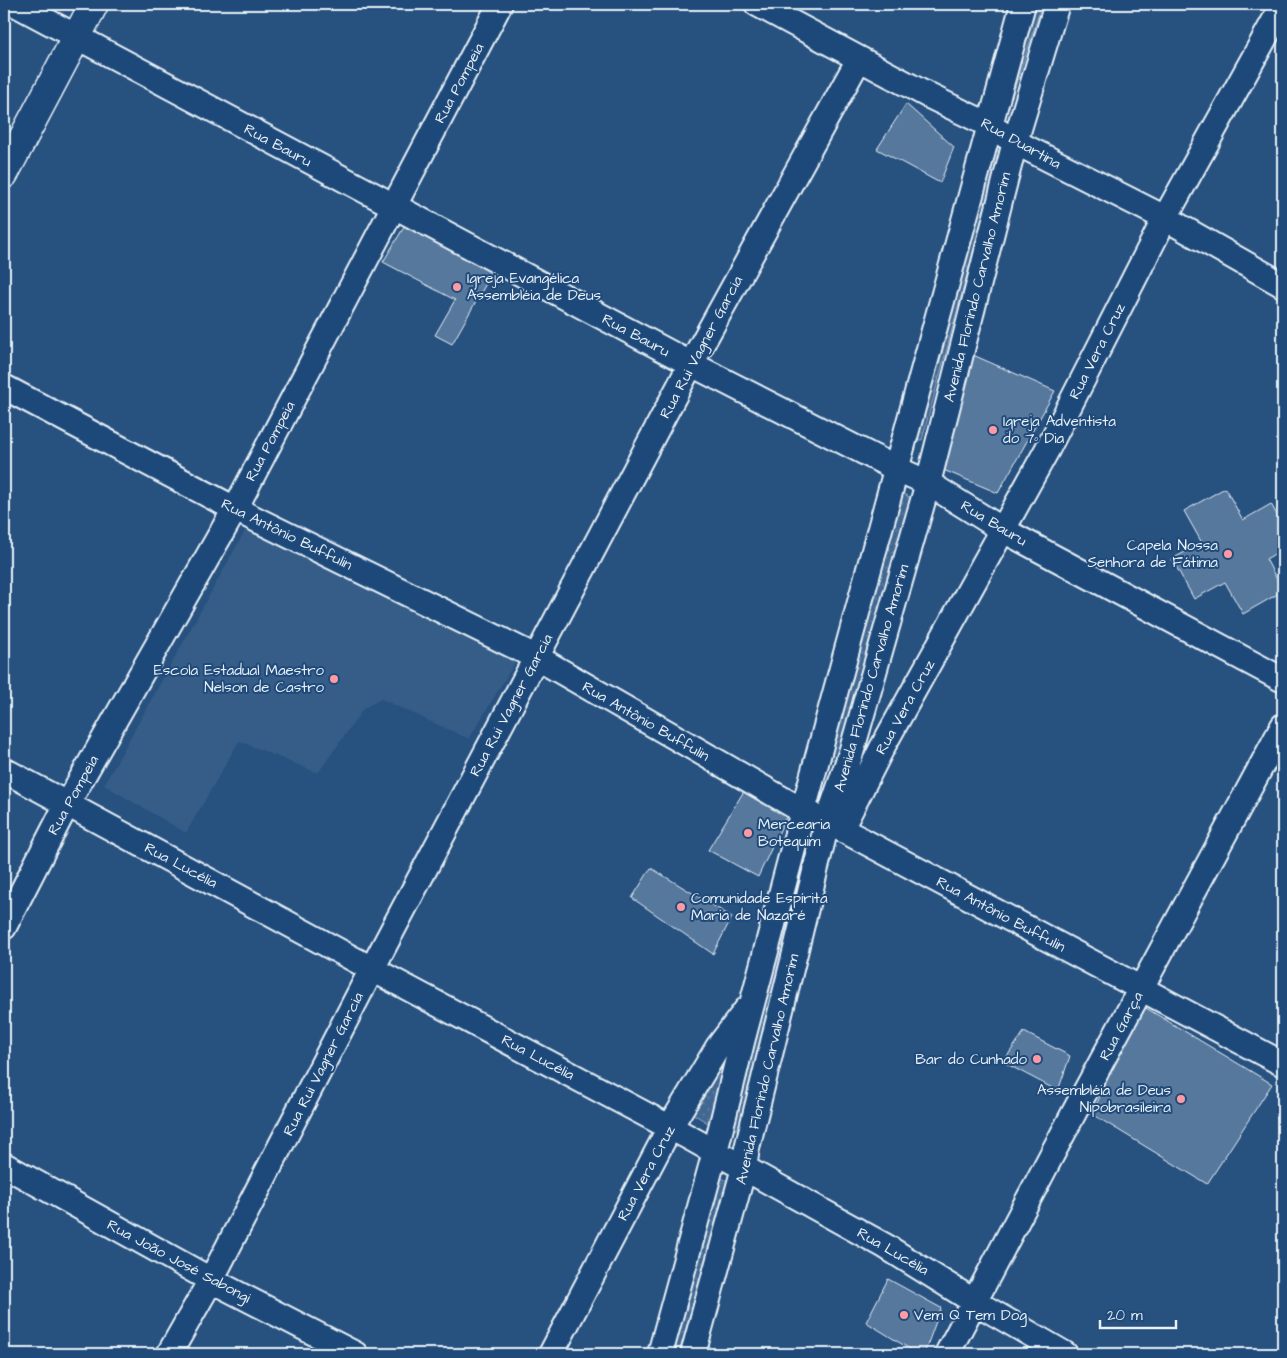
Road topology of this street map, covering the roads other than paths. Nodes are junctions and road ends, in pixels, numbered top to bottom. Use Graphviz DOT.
graph roads {
  1 [pos="14,4"];
  2 [pos="94,4"];
  3 [pos="500,4"];
  4 [pos="757,4"];
  5 [pos="1023,4"];
  6 [pos="1056,4"];
  7 [pos="1283,5"];
  8 [pos="77,36"];
  9 [pos="859,59"];
  10 [pos="989,125"];
  11 [pos="1015,142"];
  12 [pos="4,174"];
  13 [pos="393,207"];
  14 [pos="1165,218"];
  15 [pos="1283,285"];
  16 [pos="691,364"];
  17 [pos="4,386"];
  18 [pos="897,469"];
  19 [pos="928,483"];
  20 [pos="235,508"];
  21 [pos="1003,530"];
  22 [pos="536,657"];
  23 [pos="1283,680"];
  24 [pos="1283,726"];
  25 [pos="4,770"];
  26 [pos="67,804"];
  27 [pos="803,811"];
  28 [pos="834,826"];
  29 [pos="4,927"];
  30 [pos="372,969"];
  31 [pos="1141,989"];
  32 [pos="753,1000"];
  33 [pos="1283,1064"];
  34 [pos="670,1127"];
  35 [pos="715,1152"];
  36 [pos="4,1165"];
  37 [pos="744,1168"];
  38 [pos="211,1280"];
  39 [pos="975,1302"];
  40 [pos="169,1354"];
  41 [pos="356,1354"];
  42 [pos="551,1354"];
  43 [pos="660,1354"];
  44 [pos="693,1354"];
  45 [pos="947,1354"];
  46 [pos="1065,1354"];
  1 -- 8 [label="street, Rua Bauru"];
  2 -- 8 [label="main road"];
  3 -- 13 [label="street, Rua Pompeia"];
  4 -- 9 [label="street, Rua Duartina"];
  5 -- 10 [label="street, Avenida Florindo Carvalho Amorim"];
  6 -- 11 [label="street, Avenida Florindo Carvalho Amorim"];
  7 -- 14 [label="street, Rua Vera Cruz"];
  8 -- 12 [label="main road"];
  8 -- 13 [label="street, Rua Bauru"];
  9 -- 10 [label="street, Rua Duartina"];
  9 -- 16 [label="street, Rua Rui Vagner Garcia"];
  10 -- 11 [label="street, Rua Duartina"];
  10 -- 18 [label="street, Avenida Florindo Carvalho Amorim"];
  11 -- 14 [label="street, Rua Duartina"];
  11 -- 19 [label="street, Avenida Florindo Carvalho Amorim"];
  13 -- 16 [label="street, Rua Bauru"];
  13 -- 20 [label="street, Rua Pompeia"];
  14 -- 15 [label="street, Rua Duartina"];
  14 -- 21 [label="street, Rua Vera Cruz"];
  16 -- 18 [label="street, Rua Bauru"];
  16 -- 22 [label="street, Rua Rui Vagner Garcia"];
  17 -- 20 [label="street, Rua Antônio Buffulin"];
  18 -- 19 [label="street, Rua Bauru"];
  18 -- 27 [label="street, Avenida Florindo Carvalho Amorim"];
  19 -- 21 [label="street, Rua Bauru"];
  19 -- 28 [label="street, Avenida Florindo Carvalho Amorim"];
  20 -- 22 [label="street, Rua Antônio Buffulin"];
  20 -- 26 [label="street, Rua Pompeia"];
  21 -- 23 [label="street, Rua Bauru"];
  21 -- 28 [label="street, Rua Vera Cruz"];
  22 -- 27 [label="street, Rua Antônio Buffulin"];
  22 -- 30 [label="street, Rua Rui Vagner Garcia"];
  24 -- 31 [label="street, Rua Garça"];
  25 -- 26 [label="street, Rua Lucélia"];
  26 -- 29 [label="street, Rua Pompeia"];
  26 -- 30 [label="street, Rua Lucélia"];
  27 -- 28 [label="street, Rua Antônio Buffulin"];
  27 -- 32 [label="street, Avenida Florindo Carvalho Amorim"];
  28 -- 31 [label="street, Rua Antônio Buffulin"];
  28 -- 37 [label="street, Avenida Florindo Carvalho Amorim"];
  30 -- 34 [label="street, Rua Lucélia"];
  30 -- 38 [label="street, Rua Rui Vagner Garcia"];
  31 -- 33 [label="street, Rua Antônio Buffulin"];
  31 -- 39 [label="street, Rua Garça"];
  32 -- 34 [label="street, Rua Vera Cruz"];
  32 -- 35 [label="street, Avenida Florindo Carvalho Amorim"];
  34 -- 35 [label="street, Rua Lucélia"];
  34 -- 42 [label="street, Rua Vera Cruz"];
  35 -- 37 [label="street, Rua Lucélia"];
  35 -- 43 [label="street, Avenida Florindo Carvalho Amorim"];
  36 -- 38 [label="street, Rua João José Sabongi"];
  37 -- 39 [label="street, Rua Lucélia"];
  37 -- 44 [label="street, Avenida Florindo Carvalho Amorim"];
  38 -- 40 [label="street, Rua Rui Vagner Garcia"];
  38 -- 41 [label="street, Rua João José Sabongi"];
  39 -- 45 [label="street, Rua Garça"];
  39 -- 46 [label="street, Rua Lucélia"];
}
